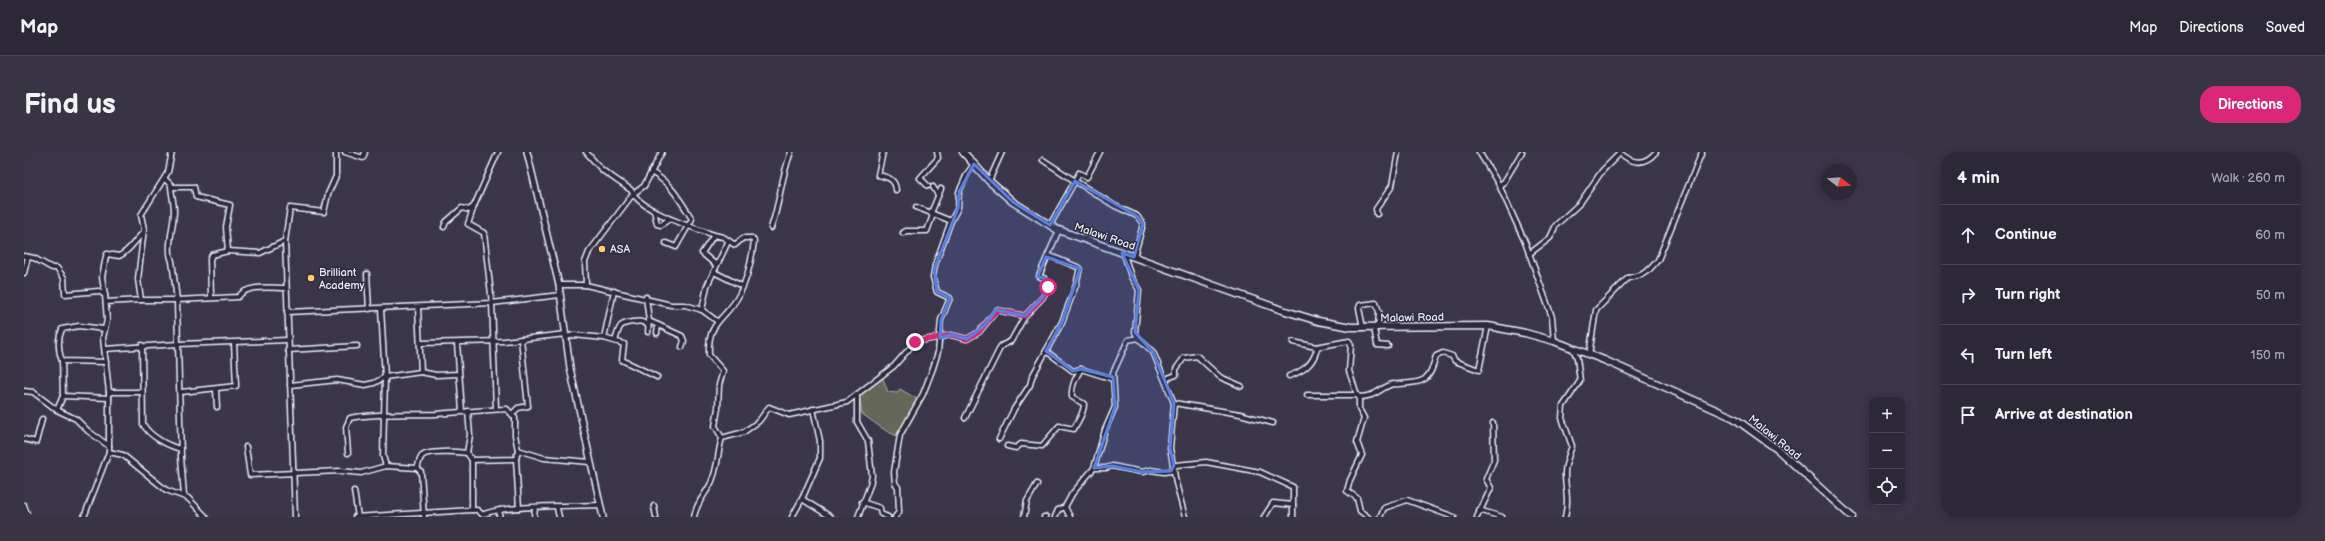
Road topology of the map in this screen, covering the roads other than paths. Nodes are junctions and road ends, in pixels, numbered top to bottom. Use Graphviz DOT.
graph roads {
  1 [pos="172,152"];
  2 [pos="336,152"];
  3 [pos="345,152"];
  4 [pos="365,152"];
  5 [pos="498,152"];
  6 [pos="528,152"];
  7 [pos="586,152"];
  8 [pos="662,152"];
  9 [pos="791,152"];
  10 [pos="883,152"];
  11 [pos="937,152"];
  12 [pos="963,152"];
  13 [pos="1002,152"];
  14 [pos="1100,152"];
  15 [pos="1398,152"];
  16 [pos="1479,152"];
  17 [pos="1522,152"];
  18 [pos="1656,152"];
  19 [pos="1702,152"];
  20 [pos="1620,153"];
  21 [pos="1043,160"];
  22 [pos="974,164"];
  23 [pos="651,172"];
  24 [pos="164,178"];
  25 [pos="989,181"];
  26 [pos="1075,181"];
  27 [pos="171,185"];
  28 [pos="928,186"];
  29 [pos="1499,186"];
  30 [pos="933,187"];
  31 [pos="941,189"];
  32 [pos="896,190"];
  33 [pos="633,194"];
  34 [pos="938,195"];
  35 [pos="474,206"];
  36 [pos="916,208"];
  37 [pos="654,210"];
  38 [pos="932,214"];
  39 [pos="1377,214"];
  40 [pos="669,219"];
  41 [pos="951,221"];
  42 [pos="690,226"];
  43 [pos="1050,226"];
  44 [pos="444,227"];
  45 [pos="771,228"];
  46 [pos="1059,230"];
  47 [pos="143,233"];
  48 [pos="903,233"];
  49 [pos="714,235"];
  50 [pos="285,241"];
  51 [pos="728,242"];
  52 [pos="666,244"];
  53 [pos="228,251"];
  54 [pos="1124,254"];
  55 [pos="1528,254"];
  56 [pos="1048,255"];
  57 [pos="25,257"];
  58 [pos="1134,257"];
  59 [pos="716,265"];
  60 [pos="714,272"];
  61 [pos="24,273"];
  62 [pos="367,274"];
  63 [pos="586,284"];
  64 [pos="560,285"];
  65 [pos="742,286"];
  66 [pos="285,288"];
  67 [pos="614,291"];
  68 [pos="560,294"];
  69 [pos="105,295"];
  70 [pos="211,297"];
  71 [pos="646,297"];
  72 [pos="141,300"];
  73 [pos="177,300"];
  74 [pos="106,302"];
  75 [pos="492,304"];
  76 [pos="418,307"];
  77 [pos="369,309"];
  78 [pos="381,309"];
  79 [pos="702,310"];
  80 [pos="287,312"];
  81 [pos="1025,316"];
  82 [pos="717,321"];
  83 [pos="648,323"];
  84 [pos="658,325"];
  85 [pos="1488,326"];
  86 [pos="1363,328"];
  87 [pos="1376,328"];
  88 [pos="104,329"];
  89 [pos="648,332"];
  90 [pos="657,333"];
  91 [pos="566,335"];
  92 [pos="604,338"];
  93 [pos="940,338"];
  94 [pos="1138,338"];
  95 [pos="521,339"];
  96 [pos="288,340"];
  97 [pos="493,340"];
  98 [pos="615,341"];
  99 [pos="1554,341"];
  100 [pos="1293,342"];
  101 [pos="234,343"];
  102 [pos="457,343"];
  103 [pos="178,344"];
  104 [pos="421,344"];
  105 [pos="142,345"];
  106 [pos="357,346"];
  107 [pos="682,346"];
  108 [pos="1388,346"];
  109 [pos="1316,347"];
  110 [pos="105,349"];
  111 [pos="1573,349"];
  112 [pos="288,350"];
  113 [pos="1046,351"];
  114 [pos="1589,354"];
  115 [pos="62,361"];
  116 [pos="106,362"];
  117 [pos="1081,369"];
  118 [pos="421,372"];
  119 [pos="458,374"];
  120 [pos="1290,376"];
  121 [pos="385,377"];
  122 [pos="656,377"];
  123 [pos="1113,379"];
  124 [pos="1166,381"];
  125 [pos="290,385"];
  126 [pos="1241,386"];
  127 [pos="216,390"];
  128 [pos="24,391"];
  129 [pos="109,392"];
  130 [pos="142,392"];
  131 [pos="181,392"];
  132 [pos="857,395"];
  133 [pos="1307,395"];
  134 [pos="63,396"];
  135 [pos="1358,396"];
  136 [pos="108,398"];
  137 [pos="1174,403"];
  138 [pos="217,407"];
  139 [pos="496,409"];
  140 [pos="813,409"];
  141 [pos="58,410"];
  142 [pos="462,411"];
  143 [pos="468,411"];
  144 [pos="513,413"];
  145 [pos="385,414"];
  146 [pos="965,418"];
  147 [pos="42,419"];
  148 [pos="1273,423"];
  149 [pos="1493,423"];
  150 [pos="722,438"];
  151 [pos="24,439"];
  152 [pos="999,439"];
  153 [pos="109,446"];
  154 [pos="246,446"];
  155 [pos="1007,446"];
  156 [pos="181,449"];
  157 [pos="518,450"];
  158 [pos="109,452"];
  159 [pos="348,453"];
  160 [pos="467,453"];
  161 [pos="516,459"];
  162 [pos="472,460"];
  163 [pos="590,462"];
  164 [pos="1174,465"];
  165 [pos="386,466"];
  166 [pos="417,468"];
  167 [pos="1094,468"];
  168 [pos="294,474"];
  169 [pos="1036,484"];
  170 [pos="354,491"];
  171 [pos="184,496"];
  172 [pos="802,499"];
  173 [pos="862,502"];
  174 [pos="24,505"];
  175 [pos="600,505"];
  176 [pos="1294,505"];
  177 [pos="654,506"];
  178 [pos="1065,507"];
  179 [pos="519,508"];
  180 [pos="535,508"];
  181 [pos="557,508"];
  182 [pos="472,510"];
  183 [pos="500,510"];
  184 [pos="1479,510"];
  185 [pos="424,515"];
  186 [pos="899,515"];
  187 [pos="376,516"];
  188 [pos="28,517"];
  189 [pos="84,517"];
  190 [pos="206,517"];
  191 [pos="295,517"];
  192 [pos="356,517"];
  193 [pos="499,517"];
  194 [pos="534,517"];
  195 [pos="559,517"];
  196 [pos="603,517"];
  197 [pos="656,517"];
  198 [pos="694,517"];
  199 [pos="792,517"];
  200 [pos="831,517"];
  201 [pos="858,517"];
  202 [pos="888,517"];
  203 [pos="895,517"];
  204 [pos="1024,517"];
  205 [pos="1055,517"];
  206 [pos="1070,517"];
  207 [pos="1185,517"];
  208 [pos="1264,517"];
  209 [pos="1293,517"];
  210 [pos="1368,517"];
  211 [pos="1380,517"];
  212 [pos="1454,517"];
  213 [pos="1477,517"];
  214 [pos="1502,517"];
  215 [pos="1565,517"];
  216 [pos="1852,517"];
  1 -- 24 [label="street"];
  2 -- 50 [label="street"];
  3 -- 4 [label="street"];
  5 -- 35 [label="street"];
  6 -- 64 [label="street"];
  7 -- 33 [label="street"];
  8 -- 23 [label="street"];
  9 -- 45 [label="street"];
  10 -- 32 [label="street"];
  11 -- 28 [label="street"];
  12 -- 22 [label="main road, Malawi Road"];
  13 -- 25 [label="street"];
  14 -- 26 [label="street"];
  15 -- 39 [label="street"];
  16 -- 29 [label="street"];
  17 -- 29 [label="street"];
  18 -- 20 [label="street"];
  19 -- 114 [label="street"];
  20 -- 55 [label="street"];
  21 -- 26 [label="street"];
  22 -- 25 [label="main road, Malawi Road"];
  22 -- 41 [label="street"];
  23 -- 33 [label="street"];
  23 -- 42 [label="street"];
  24 -- 27 [label="street"];
  24 -- 47 [label="street"];
  25 -- 43 [label="main road, Malawi Road"];
  26 -- 43 [label="street"];
  26 -- 58 [label="street"];
  27 -- 53 [label="street"];
  27 -- 73 [label="street"];
  29 -- 55 [label="street"];
  30 -- 34 [label="street"];
  31 -- 34 [label="street"];
  33 -- 37 [label="street"];
  33 -- 63 [label="street"];
  34 -- 38 [label="street"];
  35 -- 44 [label="street"];
  35 -- 75 [label="street"];
  36 -- 38 [label="street"];
  37 -- 40 [label="street"];
  37 -- 40 [label="street"];
  38 -- 41 [label="street"];
  38 -- 48 [label="street"];
  40 -- 42 [label="street"];
  41 -- 93 [label="street"];
  42 -- 49 [label="street"];
  42 -- 52 [label="street"];
  43 -- 46 [label="main road, Malawi Road"];
  46 -- 54 [label="main road, Malawi Road"];
  46 -- 56 [label="street"];
  47 -- 69 [label="street"];
  47 -- 72 [label="street"];
  49 -- 51 [label="street"];
  49 -- 59 [label="street"];
  50 -- 53 [label="street"];
  50 -- 66 [label="street"];
  51 -- 59 [label="street"];
  51 -- 65 [label="street"];
  53 -- 70 [label="street"];
  54 -- 58 [label="main road, Malawi Road"];
  54 -- 94 [label="street"];
  55 -- 99 [label="street"];
  56 -- 81 [label="street"];
  56 -- 113 [label="street"];
  57 -- 61 [label="street"];
  57 -- 69 [label="street"];
  58 -- 86 [label="main road, Malawi Road"];
  59 -- 60 [label="street"];
  60 -- 65 [label="street"];
  60 -- 79 [label="street"];
  62 -- 77 [label="street"];
  63 -- 64 [label="street"];
  63 -- 67 [label="street"];
  64 -- 68 [label="street"];
  65 -- 82 [label="street"];
  66 -- 70 [label="street"];
  66 -- 80 [label="street"];
  67 -- 71 [label="street"];
  67 -- 92 [label="street"];
  68 -- 75 [label="street"];
  68 -- 91 [label="street"];
  69 -- 74 [label="street"];
  70 -- 73 [label="street"];
  71 -- 79 [label="street"];
  71 -- 83 [label="street"];
  72 -- 73 [label="street"];
  72 -- 74 [label="street"];
  73 -- 103 [label="street"];
  74 -- 88 [label="street"];
  75 -- 76 [label="street"];
  75 -- 97 [label="street"];
  76 -- 78 [label="street"];
  76 -- 104 [label="street"];
  77 -- 78 [label="street"];
  77 -- 80 [label="street"];
  78 -- 121 [label="street"];
  79 -- 82 [label="street"];
  80 -- 96 [label="street"];
  81 -- 93 [label="street"];
  81 -- 146 [label="street"];
  82 -- 150 [label="street"];
  83 -- 84 [label="street"];
  83 -- 89 [label="street"];
  83 -- 98 [label="street"];
  84 -- 90 [label="street"];
  84 -- 107 [label="street"];
  85 -- 87 [label="main road, Malawi Road"];
  85 -- 99 [label="main road, Malawi Road"];
  85 -- 135 [label="street"];
  86 -- 87 [label="main road, Malawi Road"];
  86 -- 87 [label="street"];
  87 -- 108 [label="street"];
  88 -- 110 [label="street"];
  88 -- 115 [label="street"];
  91 -- 92 [label="street"];
  91 -- 95 [label="street"];
  91 -- 163 [label="street"];
  92 -- 98 [label="street"];
  93 -- 132 [label="street"];
  93 -- 186 [label="street"];
  94 -- 123 [label="street"];
  94 -- 124 [label="street"];
  95 -- 97 [label="street"];
  95 -- 144 [label="street"];
  96 -- 101 [label="street"];
  96 -- 112 [label="street"];
  97 -- 102 [label="street"];
  97 -- 139 [label="street"];
  98 -- 122 [label="street"];
  99 -- 111 [label="main road, Malawi Road"];
  100 -- 109 [label="street"];
  101 -- 103 [label="street"];
  101 -- 127 [label="street"];
  102 -- 104 [label="street"];
  102 -- 119 [label="street"];
  103 -- 105 [label="street"];
  103 -- 131 [label="street"];
  104 -- 118 [label="street"];
  105 -- 110 [label="street"];
  105 -- 130 [label="street"];
  106 -- 112 [label="street"];
  109 -- 120 [label="street"];
  109 -- 135 [label="street"];
  110 -- 116 [label="street"];
  111 -- 114 [label="main road, Malawi Road"];
  111 -- 215 [label="street"];
  112 -- 125 [label="street"];
  113 -- 117 [label="street"];
  113 -- 152 [label="street"];
  114 -- 216 [label="main road, Malawi Road"];
  115 -- 116 [label="street"];
  115 -- 134 [label="street"];
  116 -- 129 [label="street"];
  117 -- 123 [label="street"];
  117 -- 155 [label="street"];
  118 -- 119 [label="street"];
  118 -- 121 [label="street"];
  119 -- 142 [label="street"];
  121 -- 125 [label="street"];
  121 -- 145 [label="street"];
  123 -- 167 [label="street"];
  124 -- 126 [label="street"];
  124 -- 137 [label="street"];
  125 -- 168 [label="street"];
  127 -- 131 [label="street"];
  127 -- 138 [label="street"];
  128 -- 141 [label="street"];
  129 -- 130 [label="street"];
  129 -- 136 [label="street"];
  130 -- 156 [label="street"];
  131 -- 156 [label="street"];
  132 -- 140 [label="street"];
  132 -- 173 [label="street"];
  133 -- 135 [label="street"];
  134 -- 136 [label="street"];
  134 -- 141 [label="street"];
  135 -- 210 [label="street"];
  136 -- 153 [label="street"];
  137 -- 148 [label="street"];
  137 -- 164 [label="street"];
  139 -- 143 [label="street"];
  139 -- 144 [label="street"];
  140 -- 150 [label="street"];
  140 -- 172 [label="street"];
  141 -- 153 [label="street"];
  142 -- 143 [label="street"];
  142 -- 145 [label="street"];
  143 -- 160 [label="street"];
  144 -- 157 [label="street"];
  145 -- 159 [label="street"];
  145 -- 165 [label="street"];
  147 -- 151 [label="street"];
  149 -- 184 [label="street"];
  150 -- 198 [label="street"];
  153 -- 158 [label="street"];
  154 -- 168 [label="street"];
  156 -- 171 [label="street"];
  157 -- 161 [label="street"];
  157 -- 163 [label="street"];
  158 -- 171 [label="street"];
  158 -- 189 [label="street"];
  160 -- 162 [label="street"];
  160 -- 166 [label="street"];
  161 -- 162 [label="street"];
  161 -- 179 [label="street"];
  162 -- 182 [label="street"];
  163 -- 175 [label="street"];
  164 -- 167 [label="street"];
  164 -- 176 [label="street"];
  164 -- 207 [label="street"];
  165 -- 166 [label="street"];
  165 -- 168 [label="street"];
  166 -- 185 [label="street"];
  167 -- 178 [label="street"];
  168 -- 191 [label="street"];
  169 -- 204 [label="street"];
  170 -- 192 [label="street"];
  171 -- 190 [label="street"];
  172 -- 199 [label="street"];
  172 -- 200 [label="street"];
  173 -- 201 [label="street"];
  173 -- 202 [label="street"];
  174 -- 188 [label="street"];
  175 -- 181 [label="street"];
  175 -- 196 [label="street"];
  176 -- 208 [label="street"];
  176 -- 209 [label="street"];
  177 -- 197 [label="street"];
  178 -- 205 [label="street"];
  178 -- 206 [label="street"];
  179 -- 180 [label="street"];
  179 -- 183 [label="street"];
  180 -- 181 [label="street"];
  180 -- 194 [label="street"];
  181 -- 195 [label="street"];
  182 -- 183 [label="street"];
  182 -- 185 [label="street"];
  183 -- 193 [label="street"];
  184 -- 213 [label="street"];
  184 -- 214 [label="street"];
  185 -- 187 [label="street"];
  186 -- 203 [label="street"];
  187 -- 192 [label="street"];
  211 -- 212 [label="street"];
}
